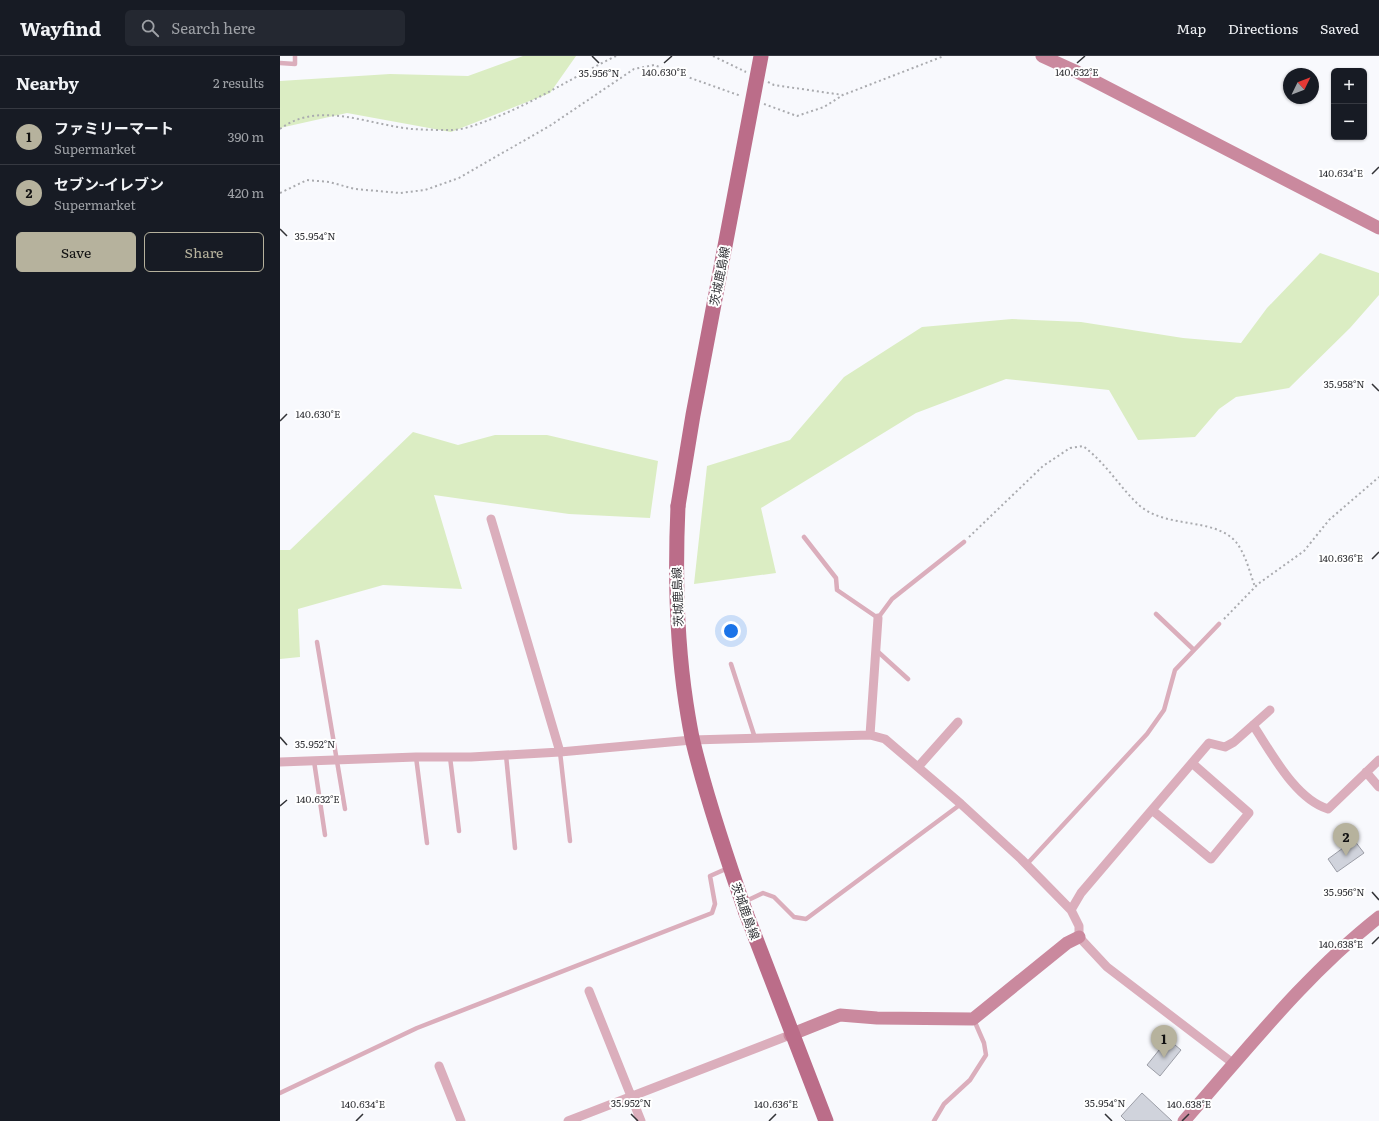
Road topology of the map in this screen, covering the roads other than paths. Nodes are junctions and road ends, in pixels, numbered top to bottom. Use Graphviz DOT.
graph roads {
  1 [pos="295,56"];
  2 [pos="761,56"];
  3 [pos="1042,56"];
  4 [pos="280,63"];
  5 [pos="1379,228"];
  6 [pos="491,519"];
  7 [pos="804,537"];
  8 [pos="964,542"];
  9 [pos="1156,614"];
  10 [pos="878,618"];
  11 [pos="1219,624"];
  12 [pos="317,642"];
  13 [pos="876,650"];
  14 [pos="1194,650"];
  15 [pos="731,664"];
  16 [pos="908,679"];
  17 [pos="1270,710"];
  18 [pos="958,722"];
  19 [pos="1253,725"];
  20 [pos="870,735"];
  21 [pos="755,738"];
  22 [pos="692,740"];
  23 [pos="560,752"];
  24 [pos="506,755"];
  25 [pos="416,757"];
  26 [pos="450,757"];
  27 [pos="338,760"];
  28 [pos="1379,760"];
  29 [pos="314,761"];
  30 [pos="280,762"];
  31 [pos="1192,763"];
  32 [pos="918,767"];
  33 [pos="1366,772"];
  34 [pos="1379,787"];
  35 [pos="961,804"];
  36 [pos="345,809"];
  37 [pos="1152,810"];
  38 [pos="458,831"];
  39 [pos="325,835"];
  40 [pos="570,841"];
  41 [pos="427,843"];
  42 [pos="515,848"];
  43 [pos="1027,864"];
  44 [pos="730,867"];
  45 [pos="744,908"];
  46 [pos="1071,910"];
  47 [pos="1379,917"];
  48 [pos="1079,937"];
  49 [pos="588,991"];
  50 [pos="973,1019"];
  51 [pos="790,1035"];
  52 [pos="1234,1064"];
  53 [pos="439,1066"];
  54 [pos="280,1093"];
  55 [pos="630,1096"];
  56 [pos="461,1121"];
  57 [pos="568,1121"];
  58 [pos="641,1121"];
  59 [pos="826,1121"];
  60 [pos="934,1121"];
  61 [pos="1184,1121"];
  1 -- 4 [label="lane"];
  2 -- 22 [label="main road, 茨城鹿島線, bridge"];
  3 -- 5 [label="street"];
  6 -- 23 [label="street"];
  7 -- 10 [label="lane"];
  8 -- 10 [label="lane"];
  9 -- 14 [label="lane"];
  10 -- 13 [label="street"];
  11 -- 14 [label="lane"];
  12 -- 27 [label="lane"];
  13 -- 16 [label="lane"];
  13 -- 20 [label="street"];
  14 -- 43 [label="lane"];
  15 -- 21 [label="lane"];
  17 -- 19 [label="street"];
  18 -- 32 [label="street"];
  19 -- 31 [label="street"];
  19 -- 33 [label="street"];
  20 -- 21 [label="street"];
  20 -- 32 [label="street"];
  21 -- 22 [label="street"];
  22 -- 23 [label="street"];
  22 -- 44 [label="main road, 茨城鹿島線"];
  23 -- 24 [label="street"];
  23 -- 40 [label="lane"];
  24 -- 26 [label="street"];
  24 -- 42 [label="lane"];
  25 -- 26 [label="street"];
  25 -- 27 [label="street"];
  25 -- 41 [label="lane"];
  26 -- 38 [label="lane"];
  27 -- 29 [label="street"];
  27 -- 36 [label="lane"];
  28 -- 33 [label="street"];
  29 -- 30 [label="street"];
  29 -- 39 [label="lane"];
  31 -- 37 [label="street"];
  31 -- 37 [label="street"];
  32 -- 35 [label="street"];
  33 -- 34 [label="street"];
  35 -- 43 [label="street"];
  35 -- 45 [label="lane"];
  37 -- 46 [label="street"];
  43 -- 46 [label="street"];
  44 -- 45 [label="main road, 茨城鹿島線"];
  44 -- 54 [label="lane"];
  45 -- 59 [label="main road, 茨城鹿島線, bridge"];
  46 -- 48 [label="street"];
  47 -- 52 [label="street"];
  48 -- 50 [label="street"];
  48 -- 52 [label="street"];
  49 -- 55 [label="street"];
  50 -- 51 [label="street"];
  50 -- 60 [label="lane"];
  51 -- 55 [label="street"];
  52 -- 61 [label="street"];
  53 -- 56 [label="street"];
  55 -- 57 [label="street"];
  55 -- 58 [label="street"];
}
